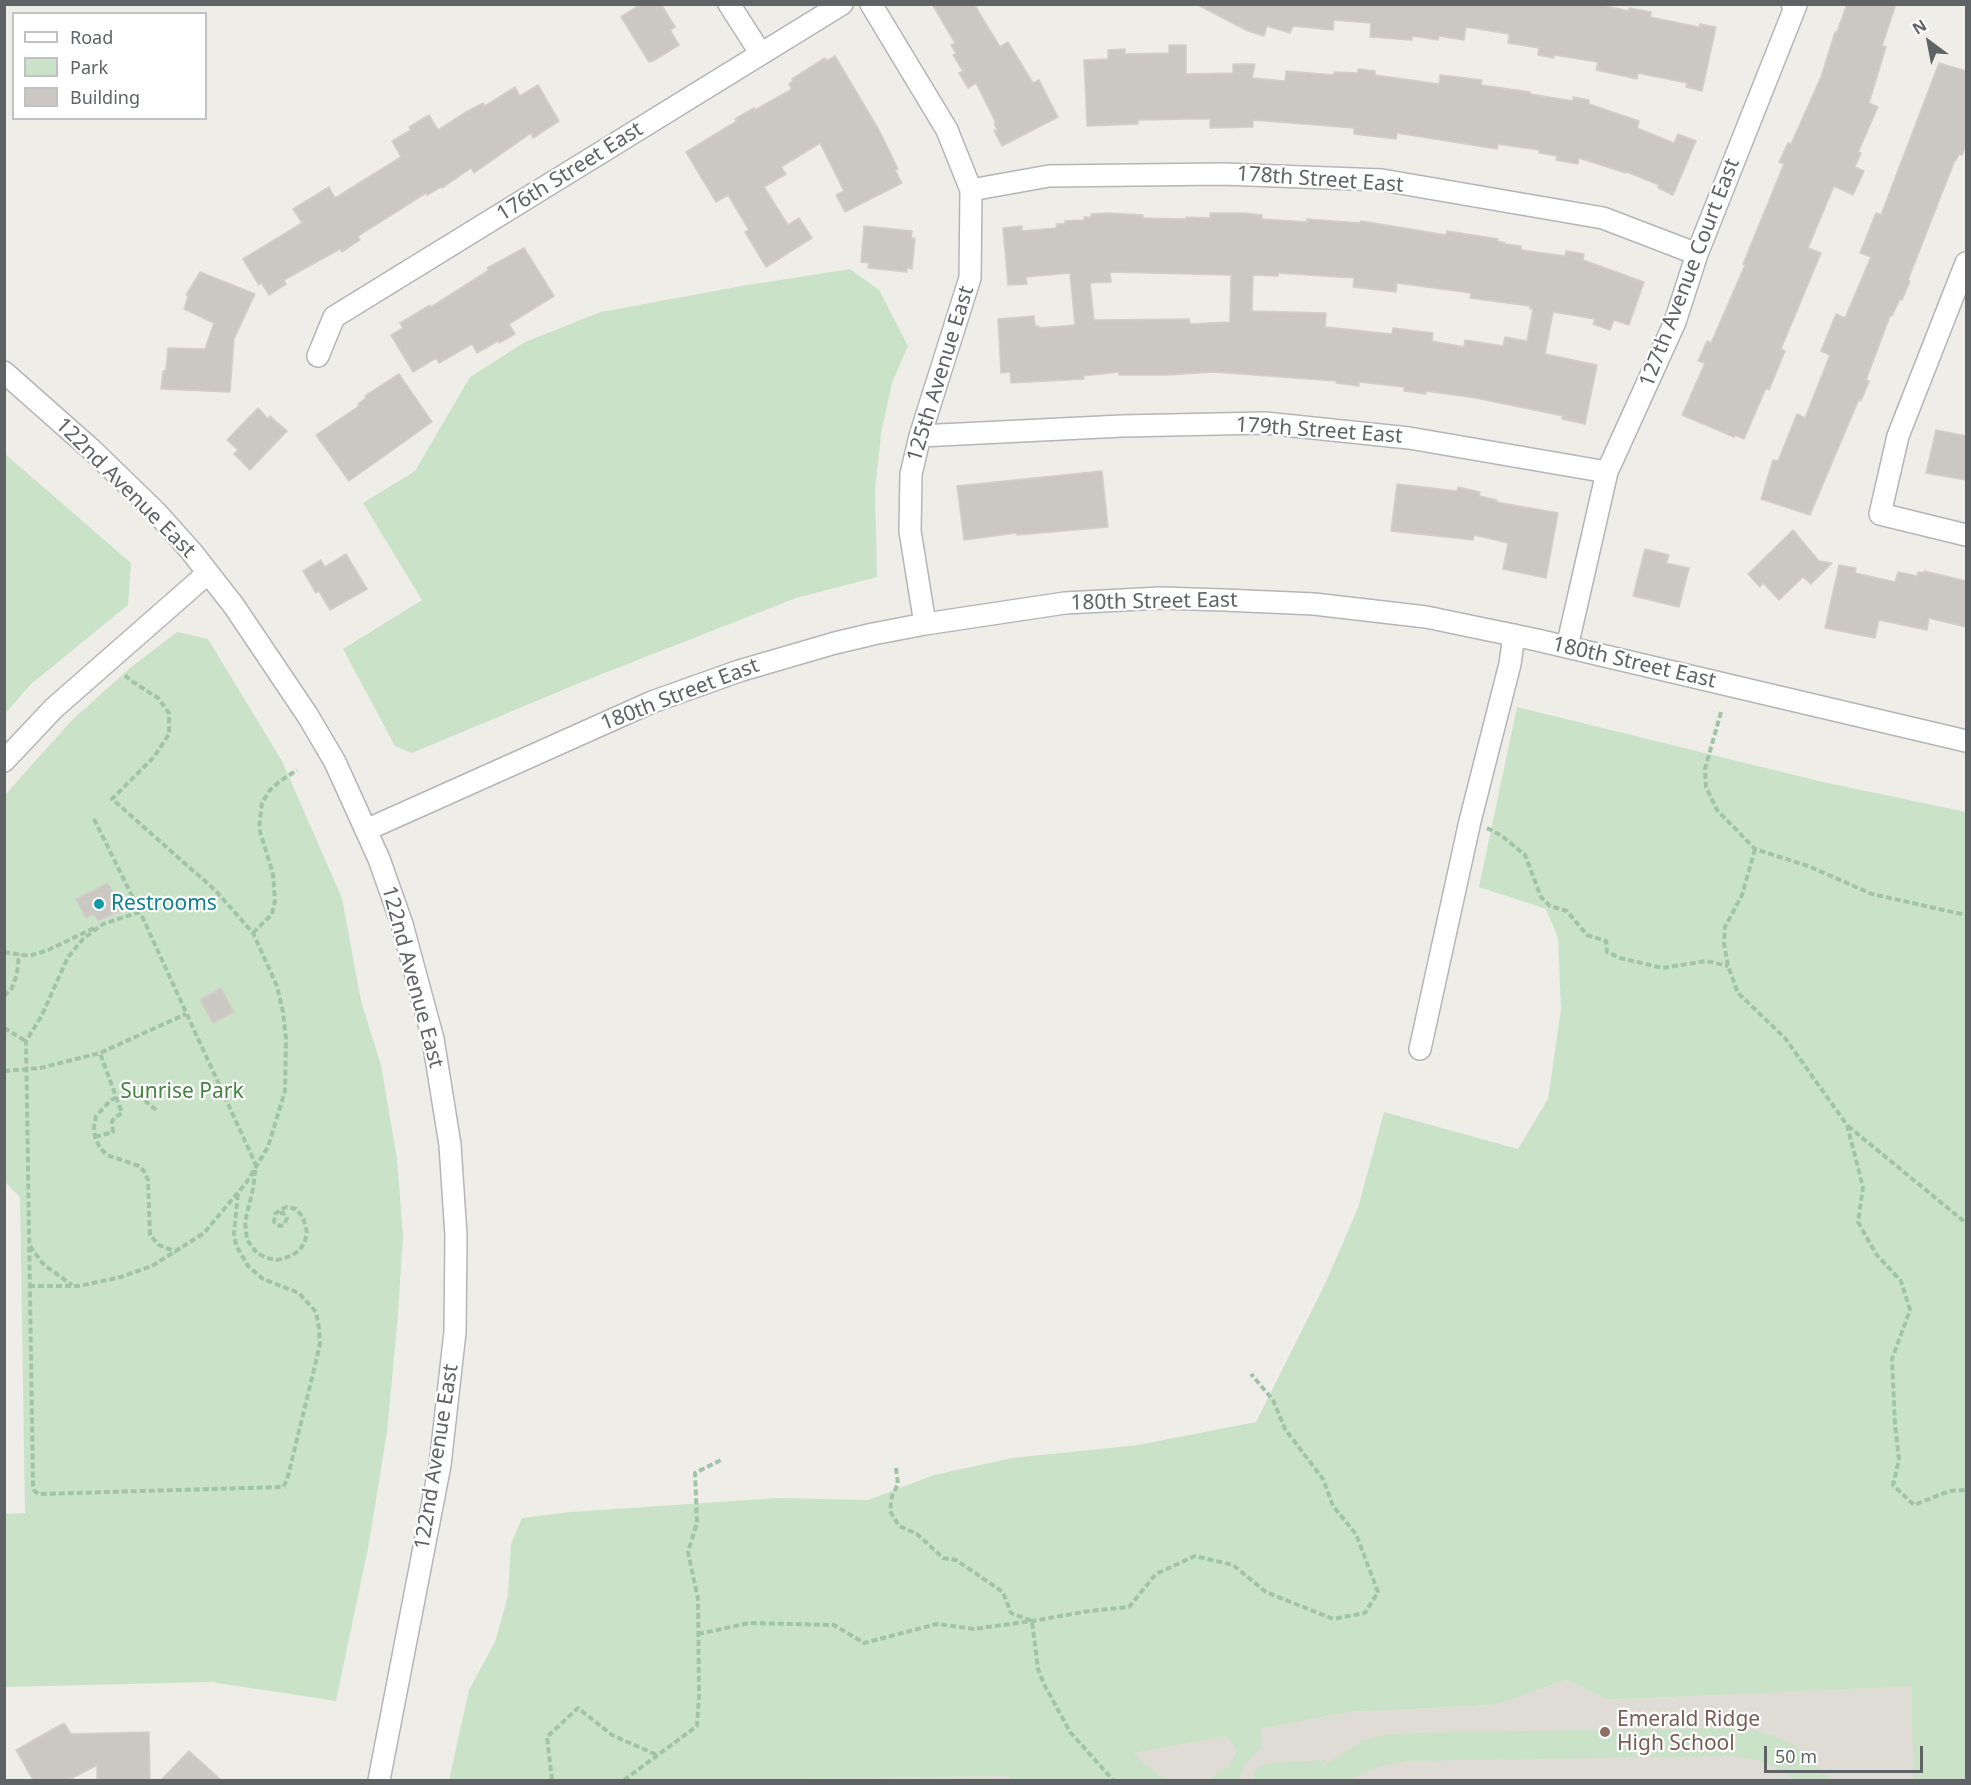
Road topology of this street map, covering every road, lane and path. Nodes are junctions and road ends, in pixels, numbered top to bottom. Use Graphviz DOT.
graph roads {
  1 [pos="729,4"];
  2 [pos="842,4"];
  3 [pos="871,4"];
  4 [pos="1794,5"];
  5 [pos="761,54"];
  6 [pos="972,190"];
  7 [pos="1697,254"];
  8 [pos="1966,263"];
  9 [pos="1962,287"];
  10 [pos="318,356"];
  11 [pos="4,372"];
  12 [pos="920,436"];
  13 [pos="1607,472"];
  14 [pos="1966,536"];
  15 [pos="208,573"];
  16 [pos="925,624"];
  17 [pos="1514,635"];
  18 [pos="1567,647"];
  19 [pos="117,668"];
  20 [pos="1721,712"];
  21 [pos="1966,741"];
  22 [pos="4,761"];
  23 [pos="297,770"];
  24 [pos="94,819"];
  25 [pos="1470,821"];
  26 [pos="366,830"];
  27 [pos="1755,849"];
  28 [pos="140,912"];
  29 [pos="1966,915"];
  30 [pos="103,924"];
  31 [pos="253,933"];
  32 [pos="4,952"];
  33 [pos="19,954"];
  34 [pos="1728,966"];
  35 [pos="4,996"];
  36 [pos="186,1014"];
  37 [pos="4,1028"];
  38 [pos="26,1041"];
  39 [pos="1420,1049"];
  40 [pos="100,1053"];
  41 [pos="27,1070"];
  42 [pos="4,1071"];
  43 [pos="117,1097"];
  44 [pos="156,1110"];
  45 [pos="1847,1125"];
  46 [pos="95,1137"];
  47 [pos="256,1165"];
  48 [pos="238,1193"];
  49 [pos="278,1213"];
  50 [pos="1966,1223"];
  51 [pos="29,1245"];
  52 [pos="176,1252"];
  53 [pos="29,1286"];
  54 [pos="73,1286"];
  55 [pos="1251,1374"];
  56 [pos="721,1460"];
  57 [pos="896,1468"];
  58 [pos="1966,1491"];
  59 [pos="1032,1621"];
  60 [pos="698,1634"];
  61 [pos="658,1755"];
  62 [pos="379,1780"];
  63 [pos="552,1780"];
  64 [pos="624,1780"];
  65 [pos="1113,1780"];
  1 -- 5 [label="street"];
  2 -- 5 [label="street, 176th Street East"];
  3 -- 6 [label="street, 125th Avenue East"];
  4 -- 7 [label="street, 127th Avenue Court East"];
  5 -- 10 [label="street, 176th Street East"];
  6 -- 7 [label="street, 178th Street East"];
  6 -- 12 [label="street, 125th Avenue East"];
  7 -- 13 [label="street, 127th Avenue Court East"];
  8 -- 9 [label="street"];
  9 -- 14 [label="street"];
  11 -- 15 [label="street, 122nd Avenue East"];
  12 -- 13 [label="street, 179th Street East"];
  12 -- 16 [label="street, 125th Avenue East"];
  13 -- 18 [label="street, 127th Avenue Court East"];
  15 -- 22 [label="street"];
  15 -- 26 [label="street, 122nd Avenue East"];
  16 -- 17 [label="street, 180th Street East"];
  16 -- 26 [label="street, 180th Street East"];
  17 -- 18 [label="street, 180th Street East"];
  17 -- 25 [label="street"];
  18 -- 21 [label="street, 180th Street East"];
  19 -- 31 [label="path"];
  20 -- 27 [label="path"];
  23 -- 31 [label="path"];
  24 -- 28 [label="path"];
  25 -- 34 [label="path"];
  25 -- 39 [label="street"];
  26 -- 62 [label="street, 122nd Avenue East"];
  27 -- 29 [label="path"];
  27 -- 34 [label="path"];
  28 -- 30 [label="path"];
  28 -- 36 [label="path"];
  30 -- 33 [label="path"];
  30 -- 38 [label="path"];
  31 -- 47 [label="path"];
  32 -- 33 [label="path"];
  33 -- 35 [label="path"];
  34 -- 45 [label="path"];
  36 -- 40 [label="path"];
  36 -- 47 [label="path"];
  37 -- 38 [label="path"];
  38 -- 41 [label="path"];
  40 -- 41 [label="path"];
  40 -- 43 [label="path"];
  41 -- 42 [label="path"];
  41 -- 51 [label="path"];
  43 -- 44 [label="path"];
  43 -- 46 [label="path"];
  43 -- 46 [label="path"];
  45 -- 50 [label="path"];
  45 -- 58 [label="path"];
  46 -- 52 [label="path"];
  47 -- 48 [label="path"];
  47 -- 49 [label="path"];
  48 -- 52 [label="path"];
  48 -- 53 [label="path"];
  51 -- 53 [label="path"];
  51 -- 54 [label="path"];
  52 -- 54 [label="path"];
  53 -- 54 [label="path"];
  55 -- 59 [label="path"];
  56 -- 60 [label="path"];
  57 -- 59 [label="path"];
  59 -- 60 [label="path"];
  59 -- 65 [label="path"];
  60 -- 61 [label="path"];
  61 -- 63 [label="path"];
  61 -- 64 [label="path"];
}
